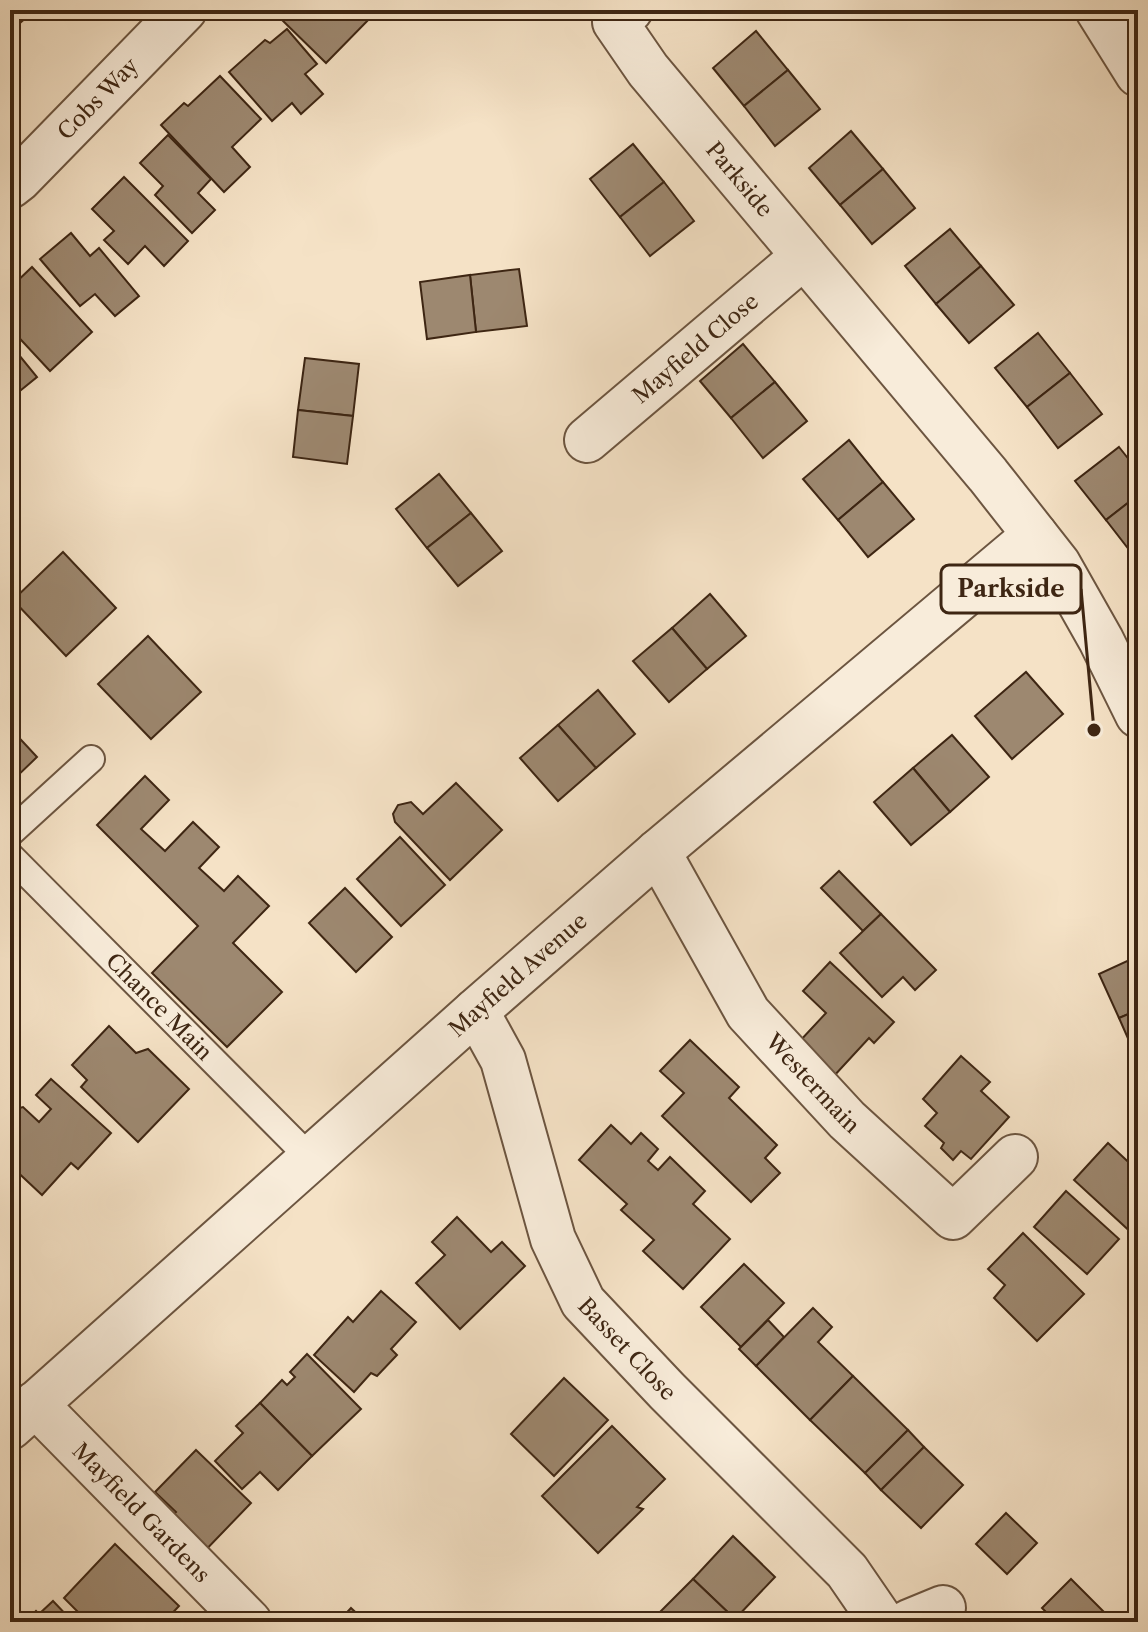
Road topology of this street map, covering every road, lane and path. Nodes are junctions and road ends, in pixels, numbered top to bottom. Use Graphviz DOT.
graph roads {
  1 [pos="184,10"];
  2 [pos="630,10"];
  3 [pos="1098,10"];
  4 [pos="1138,74"];
  5 [pos="10,186"];
  6 [pos="804,256"];
  7 [pos="587,440"];
  8 [pos="1035,535"];
  9 [pos="1138,715"];
  10 [pos="91,759"];
  11 [pos="10,833"];
  12 [pos="658,852"];
  13 [pos="10,856"];
  14 [pos="476,1011"];
  15 [pos="1015,1157"];
  16 [pos="310,1158"];
  17 [pos="22,1416"];
  18 [pos="249,1622"];
  19 [pos="882,1622"];
  1 -- 5 [label="street, Cobs Way"];
  2 -- 6 [label="street, Parkside"];
  3 -- 4 [label="street"];
  6 -- 7 [label="street, Mayfield Close"];
  6 -- 8 [label="street, Parkside"];
  8 -- 9 [label="street, Parkside"];
  8 -- 12 [label="street, Mayfield Avenue"];
  10 -- 11 [label="lane"];
  12 -- 14 [label="street, Mayfield Avenue"];
  12 -- 15 [label="street, Westermain"];
  13 -- 16 [label="lane, Chance Main"];
  14 -- 16 [label="street, Mayfield Avenue"];
  14 -- 19 [label="street, Basset Close"];
  16 -- 17 [label="street, Mayfield Avenue"];
  17 -- 18 [label="street, Mayfield Gardens"];
}
